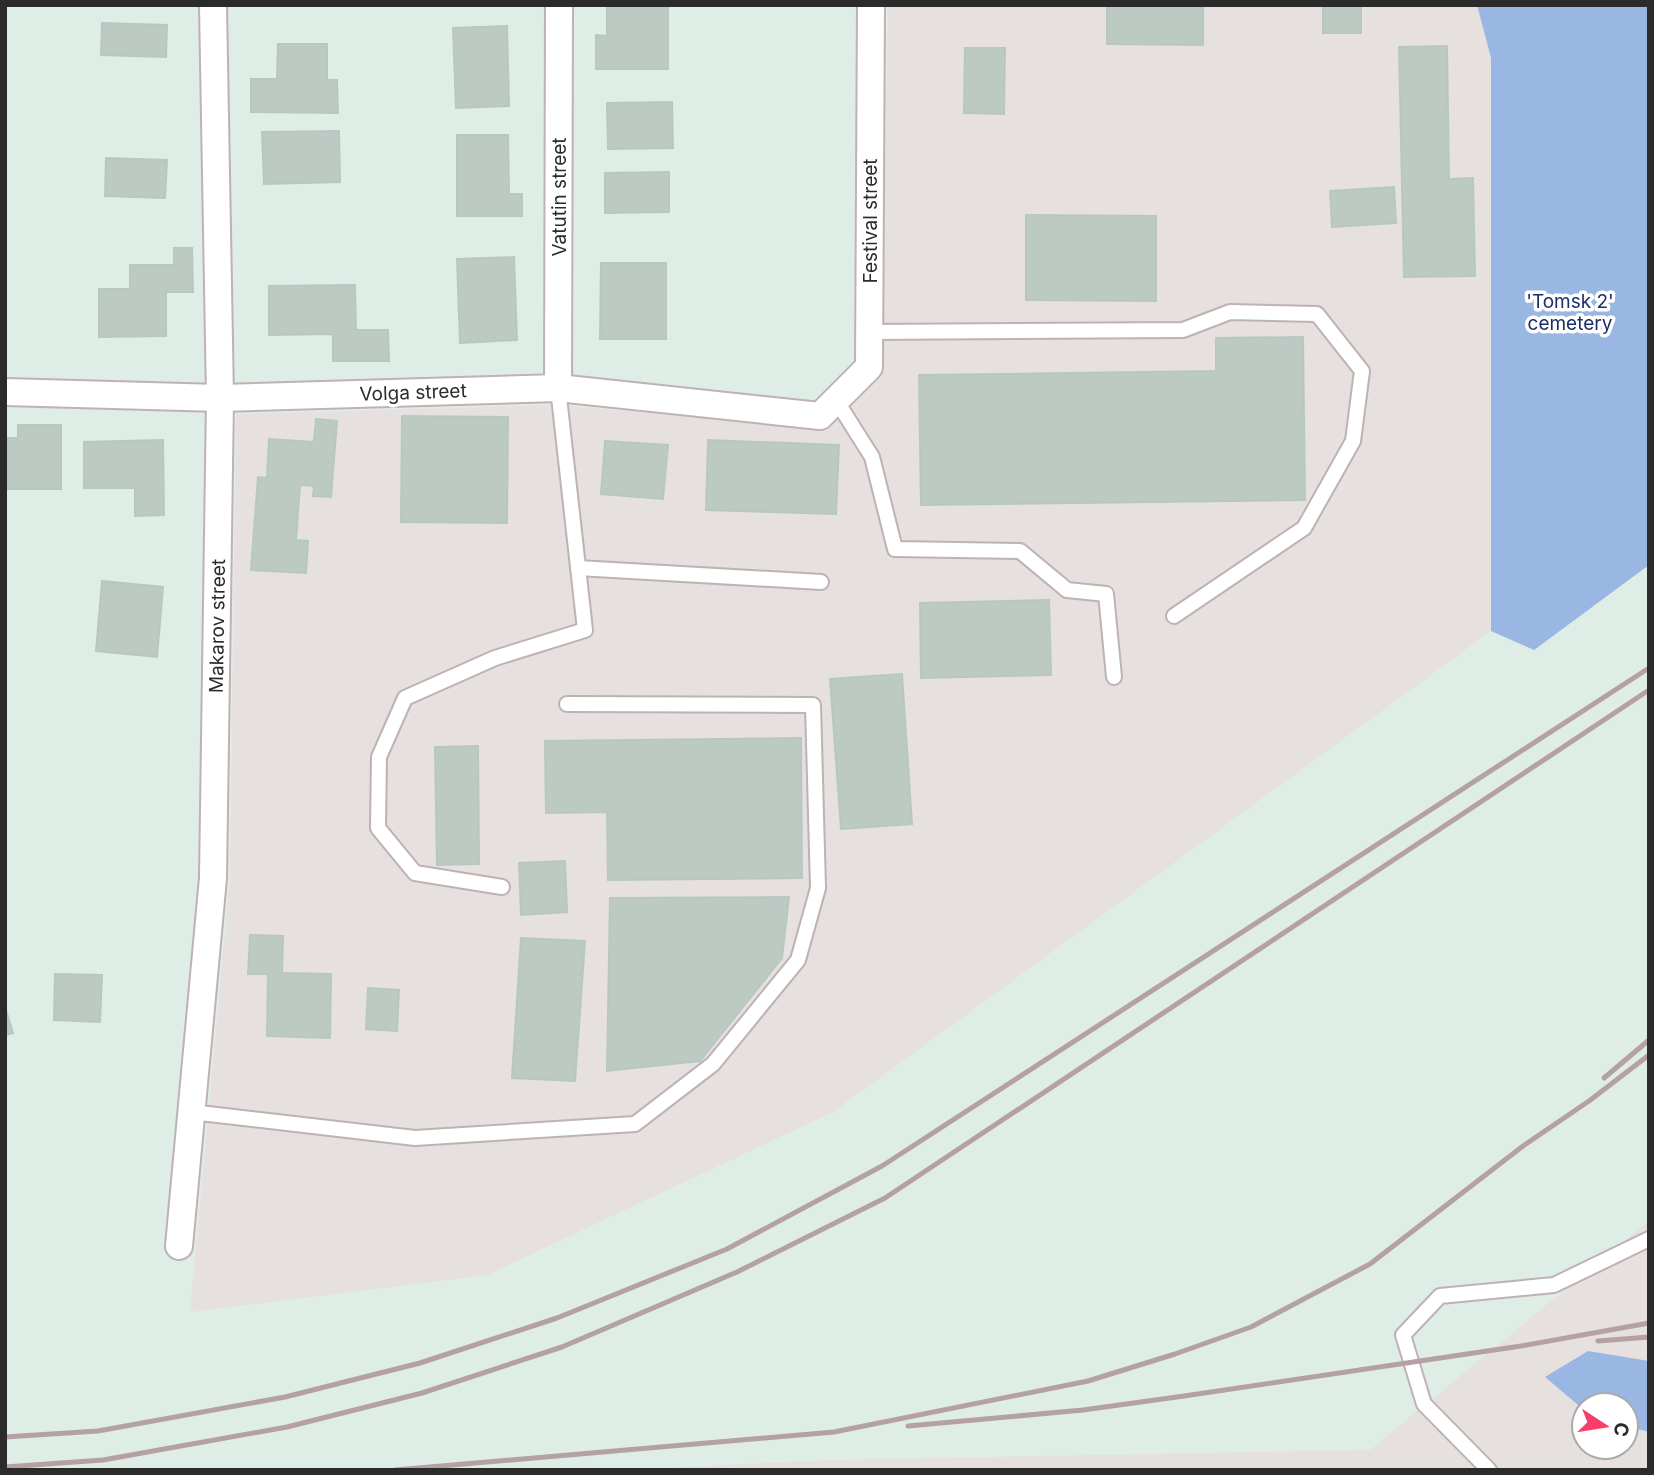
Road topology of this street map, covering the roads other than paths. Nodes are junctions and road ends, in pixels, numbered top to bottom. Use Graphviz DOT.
graph roads {
  1 [pos="213,5"];
  2 [pos="559,5"];
  3 [pos="871,5"];
  4 [pos="870,332"];
  5 [pos="558,388"];
  6 [pos="5,392"];
  7 [pos="220,398"];
  8 [pos="828,408"];
  9 [pos="578,568"];
  10 [pos="821,582"];
  11 [pos="1174,616"];
  12 [pos="1114,677"];
  13 [pos="566,704"];
  14 [pos="502,887"];
  15 [pos="191,1112"];
  16 [pos="1649,1239"];
  17 [pos="179,1246"];
  18 [pos="1489,1470"];
  1 -- 7 [label="street, Makarov street"];
  2 -- 5 [label="street, Vatutin street"];
  3 -- 4 [label="street, Festival street"];
  4 -- 8 [label="street, Festival street"];
  4 -- 11 [label="lane"];
  5 -- 7 [label="street, Volga street"];
  5 -- 8 [label="street, Volga street"];
  5 -- 9 [label="lane"];
  6 -- 7 [label="street, Volga street"];
  7 -- 15 [label="street, Makarov street"];
  8 -- 12 [label="lane"];
  9 -- 10 [label="lane"];
  9 -- 14 [label="lane"];
  13 -- 15 [label="lane"];
  15 -- 17 [label="street, Makarov street"];
  16 -- 18 [label="lane"];
}
